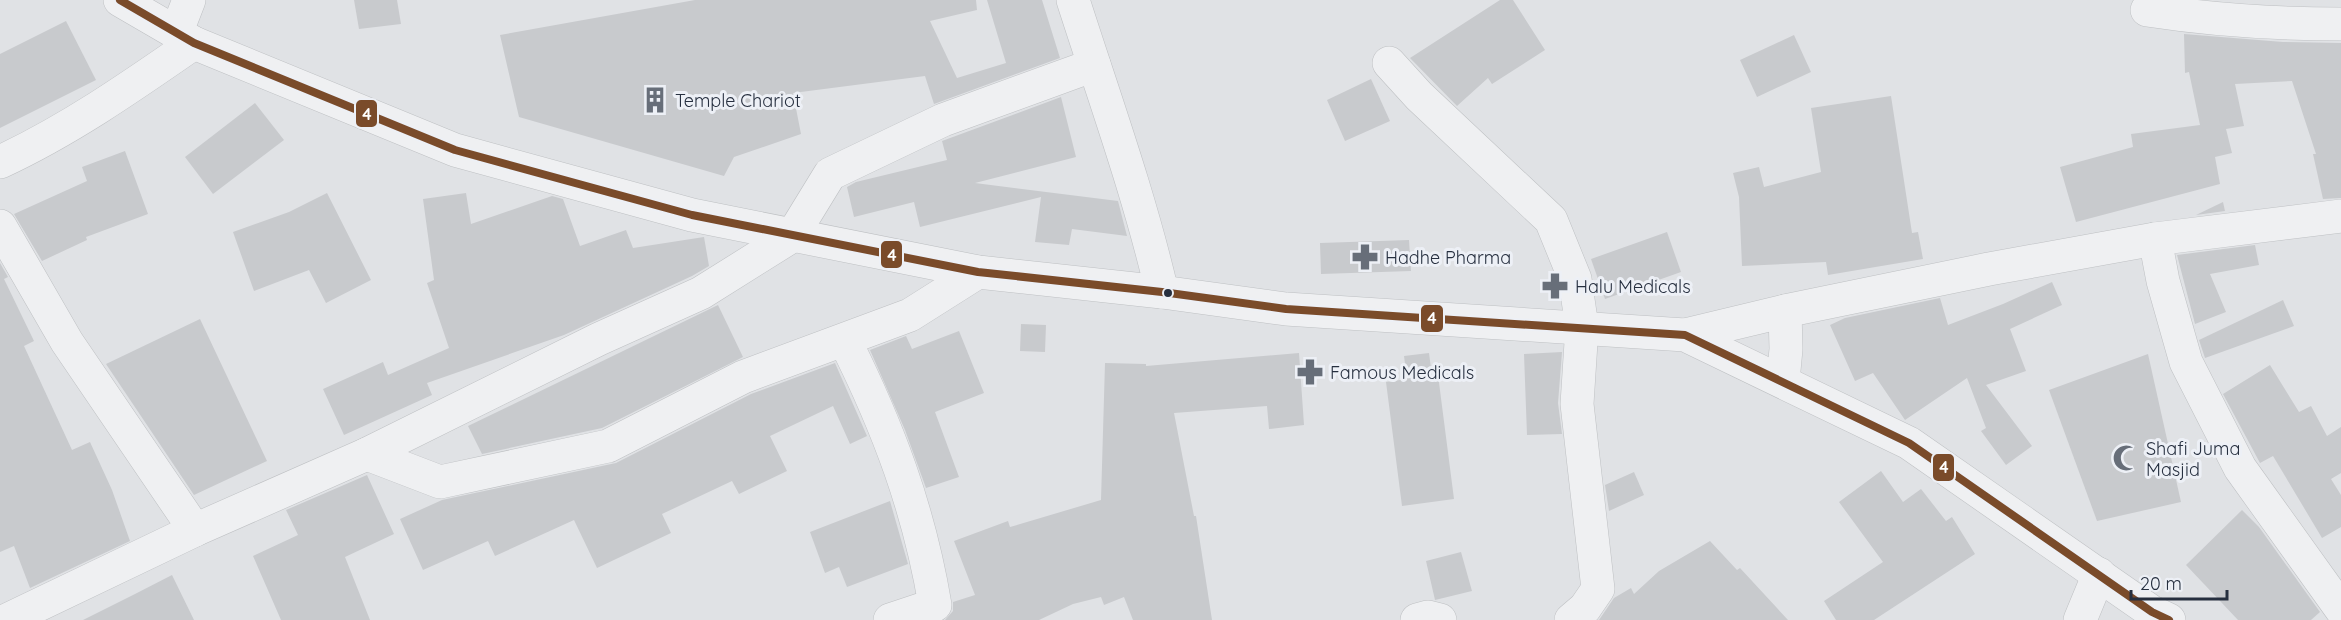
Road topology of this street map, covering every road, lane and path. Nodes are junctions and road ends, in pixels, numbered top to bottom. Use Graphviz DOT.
graph roads {
  1 [pos="120,0"];
  2 [pos="189,0"];
  3 [pos="1072,0"];
  4 [pos="2147,10"];
  5 [pos="2285,12"];
  6 [pos="2341,24"];
  7 [pos="185,37"];
  8 [pos="1389,63"];
  9 [pos="1094,65"];
  10 [pos="0,162"];
  11 [pos="2341,216"];
  12 [pos="0,226"];
  13 [pos="792,236"];
  14 [pos="2155,239"];
  15 [pos="978,272"];
  16 [pos="1162,292"];
  17 [pos="1785,311"];
  18 [pos="1582,327"];
  19 [pos="1685,335"];
  20 [pos="844,341"];
  21 [pos="1784,381"];
  22 [pos="367,454"];
  23 [pos="195,530"];
  24 [pos="2099,574"];
  25 [pos="2341,609"];
  26 [pos="7,620"];
  27 [pos="890,620"];
  28 [pos="1417,620"];
  29 [pos="1440,620"];
  30 [pos="1571,620"];
  31 [pos="2080,620"];
  32 [pos="2169,620"];
  1 -- 7 [label="street"];
  2 -- 7 [label="street"];
  3 -- 9 [label="street"];
  4 -- 5 [label="street"];
  5 -- 6 [label="street"];
  7 -- 10 [label="street"];
  7 -- 13 [label="street"];
  8 -- 18 [label="street"];
  9 -- 13 [label="street"];
  9 -- 16 [label="street"];
  11 -- 14 [label="street"];
  12 -- 23 [label="street"];
  13 -- 15 [label="street"];
  13 -- 22 [label="street"];
  14 -- 17 [label="street"];
  14 -- 25 [label="street"];
  15 -- 16 [label="street"];
  15 -- 20 [label="street"];
  16 -- 18 [label="street"];
  17 -- 19 [label="street"];
  17 -- 21 [label="street"];
  18 -- 19 [label="street"];
  18 -- 30 [label="street"];
  19 -- 21 [label="street"];
  20 -- 22 [label="street"];
  20 -- 27 [label="street"];
  21 -- 24 [label="street"];
  22 -- 23 [label="street"];
  23 -- 26 [label="street"];
  24 -- 31 [label="street"];
  24 -- 32 [label="street"];
  28 -- 29 [label="street"];
}
